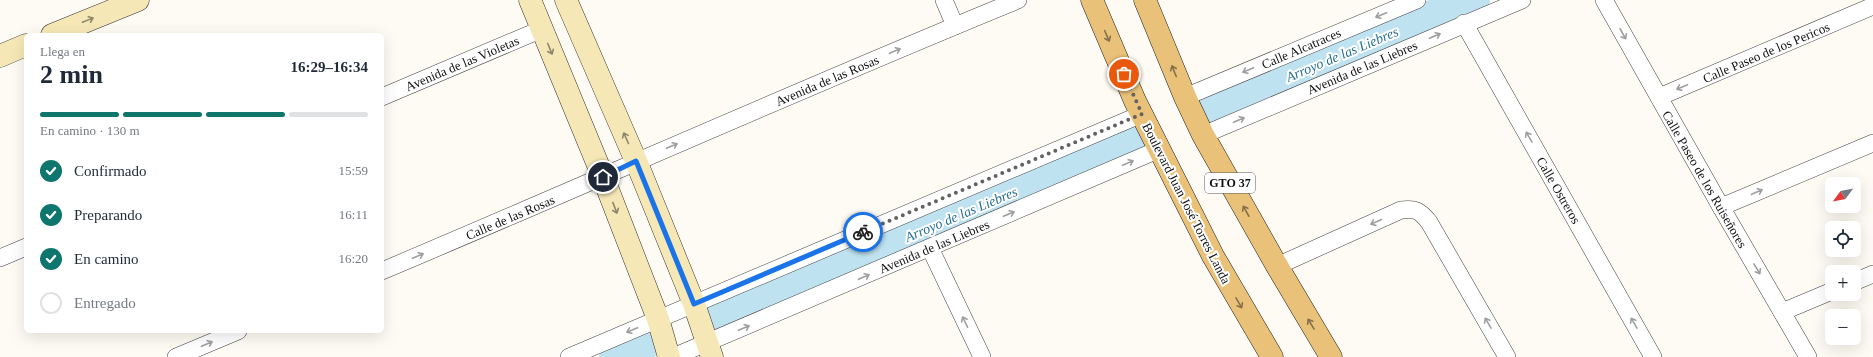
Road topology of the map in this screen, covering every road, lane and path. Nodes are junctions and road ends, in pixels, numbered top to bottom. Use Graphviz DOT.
graph roads {
  1 [pos="138,0"];
  2 [pos="530,0"];
  3 [pos="566,0"];
  4 [pos="944,0"];
  5 [pos="1018,0"];
  6 [pos="1092,0"];
  7 [pos="1145,0"];
  8 [pos="1417,0"];
  9 [pos="1522,0"];
  10 [pos="1604,0"];
  11 [pos="1873,6"];
  12 [pos="1464,23"];
  13 [pos="955,26"];
  14 [pos="542,29"];
  15 [pos="57,33"];
  16 [pos="24,46"];
  17 [pos="0,56"];
  18 [pos="384,96"];
  19 [pos="1185,96"];
  20 [pos="1659,97"];
  21 [pos="1142,114"];
  22 [pos="1203,135"];
  23 [pos="1873,143"];
  24 [pos="1160,149"];
  25 [pos="636,161"];
  26 [pos="603,177"];
  27 [pos="1721,207"];
  28 [pos="24,248"];
  29 [pos="930,248"];
  30 [pos="0,258"];
  31 [pos="1277,266"];
  32 [pos="384,270"];
  33 [pos="1873,274"];
  34 [pos="1861,279"];
  35 [pos="1825,294"];
  36 [pos="694,304"];
  37 [pos="1782,312"];
  38 [pos="658,319"];
  39 [pos="233,333"];
  40 [pos="710,350"];
  41 [pos="176,357"];
  42 [pos="569,357"];
  43 [pos="669,357"];
  44 [pos="673,357"];
  45 [pos="982,357"];
  46 [pos="1272,357"];
  47 [pos="1331,357"];
  48 [pos="1507,357"];
  49 [pos="1653,357"];
  50 [pos="1808,357"];
  15 -- 1 [label="main road, one-way"];
  2 -- 14 [label="main road"];
  25 -- 3 [label="main road, one-way"];
  4 -- 13 [label="street"];
  5 -- 13 [label="street, Avenida de las Rosas"];
  6 -- 21 [label="main road, Boulevard Juan José Torres Landa, one-way"];
  19 -- 7 [label="main road, GTO 37, one-way"];
  8 -- 19 [label="street, Calle Alcatraces, one-way"];
  9 -- 12 [label="street, Avenida de las Liebres"];
  10 -- 20 [label="street, Calle Paseo de los Ruiseñores, one-way"];
  11 -- 20 [label="street, Calle Paseo de los Pericos, one-way"];
  22 -- 12 [label="street, Avenida de las Liebres, one-way"];
  49 -- 12 [label="street, Calle Ostreros, one-way"];
  25 -- 13 [label="street, Avenida de las Rosas, one-way"];
  14 -- 18 [label="street, Avenida de las Violetas"];
  14 -- 26 [label="main road, one-way"];
  16 -- 17 [label="main road"];
  19 -- 22 [label="main road, GTO 37"];
  20 -- 27 [label="street, Calle Paseo de los Ruiseñores"];
  21 -- 24 [label="main road, Boulevard Juan José Torres Landa"];
  21 -- 36 [label="street"];
  31 -- 22 [label="main road, GTO 37, one-way"];
  27 -- 23 [label="street, one-way"];
  29 -- 24 [label="street, Avenida de las Liebres, one-way"];
  24 -- 46 [label="main road, Boulevard Juan José Torres Landa, one-way"];
  25 -- 26 [label="street, Calle de las Rosas"];
  25 -- 36 [label="main road"];
  32 -- 26 [label="street, Calle de las Rosas, one-way"];
  26 -- 38 [label="main road, one-way"];
  27 -- 37 [label="street, Calle Paseo de los Ruiseñores, one-way"];
  28 -- 30 [label="street"];
  40 -- 29 [label="street, Avenida de las Liebres, one-way"];
  45 -- 29 [label="street, one-way"];
  47 -- 31 [label="main road, GTO 37, one-way"];
  48 -- 31 [label="street, one-way"];
  33 -- 34 [label="street"];
  35 -- 37 [label="street"];
  36 -- 38 [label="street"];
  36 -- 40 [label="main road"];
  37 -- 50 [label="street, Calle Paseo de los Ruiseñores"];
  38 -- 42 [label="street, one-way"];
  38 -- 43 [label="main road"];
  41 -- 39 [label="street, one-way"];
  40 -- 44 [label="street, Avenida de las Liebres"];
}
